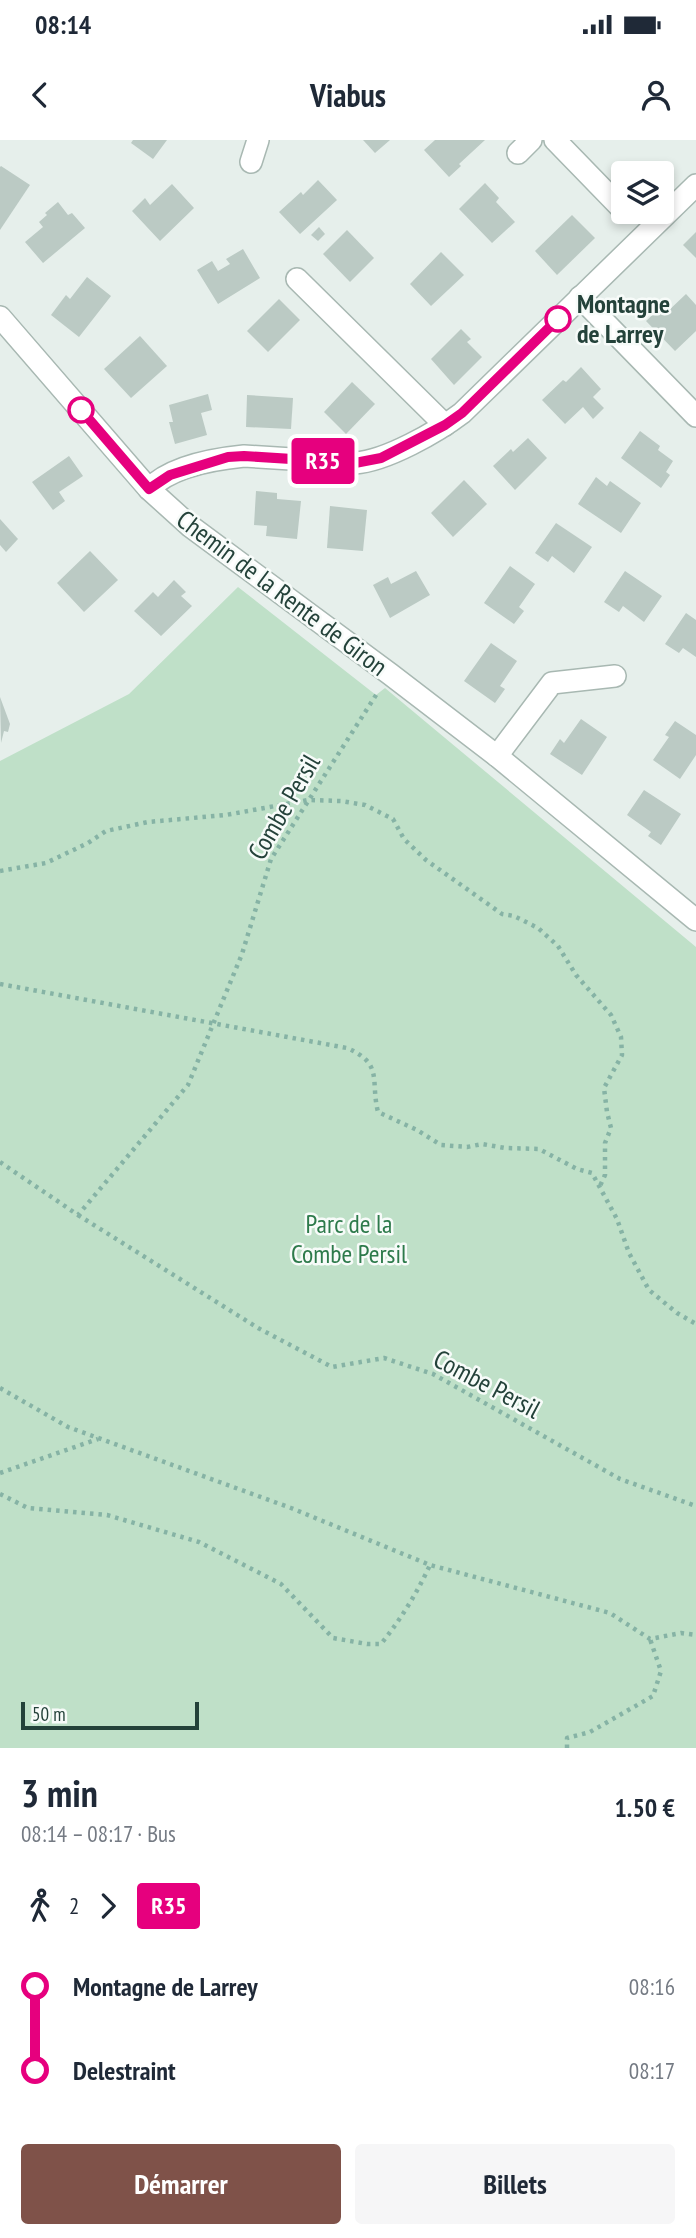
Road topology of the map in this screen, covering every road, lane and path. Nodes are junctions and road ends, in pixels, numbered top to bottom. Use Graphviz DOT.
graph roads {
  1 [pos="258,140"];
  2 [pos="555,140"];
  3 [pos="251,162"];
  4 [pos="696,186"];
  5 [pos="611,198"];
  6 [pos="637,224"];
  7 [pos="646,233"];
  8 [pos="297,279"];
  9 [pos="580,297"];
  10 [pos="0,317"];
  11 [pos="696,416"];
  12 [pos="445,425"];
  13 [pos="149,489"];
  14 [pos="390,674"];
  15 [pos="615,676"];
  16 [pos="497,756"];
  17 [pos="308,800"];
  18 [pos="0,871"];
  19 [pos="696,920"];
  20 [pos="0,984"];
  21 [pos="213,1023"];
  22 [pos="0,1162"];
  23 [pos="600,1186"];
  24 [pos="79,1215"];
  25 [pos="696,1324"];
  26 [pos="0,1388"];
  27 [pos="99,1438"];
  28 [pos="0,1473"];
  29 [pos="0,1494"];
  30 [pos="696,1506"];
  31 [pos="430,1565"];
  32 [pos="696,1635"];
  33 [pos="650,1639"];
  34 [pos="567,1748"];
  1 -- 3 [label="street"];
  2 -- 5 [label="street"];
  4 -- 7 [label="street"];
  6 -- 7 [label="street"];
  7 -- 9 [label="street"];
  8 -- 12 [label="street"];
  9 -- 11 [label="street"];
  9 -- 12 [label="street"];
  10 -- 13 [label="street, Chemin de la Rente de Giron"];
  12 -- 13 [label="street"];
  13 -- 14 [label="street, Chemin de la Rente de Giron"];
  14 -- 16 [label="street, Chemin de la Rente de Giron"];
  14 -- 17 [label="path, Combe Persil"];
  15 -- 16 [label="street"];
  16 -- 19 [label="street, Chemin de la Rente de Giron"];
  17 -- 18 [label="path"];
  17 -- 21 [label="path, Combe Persil"];
  17 -- 23 [label="path"];
  20 -- 21 [label="path"];
  21 -- 23 [label="path"];
  21 -- 24 [label="path, Combe Persil"];
  22 -- 24 [label="path, Combe Persil"];
  23 -- 25 [label="path"];
  24 -- 30 [label="path, Combe Persil"];
  26 -- 27 [label="path"];
  27 -- 28 [label="path"];
  27 -- 31 [label="path"];
  29 -- 31 [label="path"];
  31 -- 33 [label="path"];
  32 -- 33 [label="path"];
  33 -- 34 [label="path"];
}
